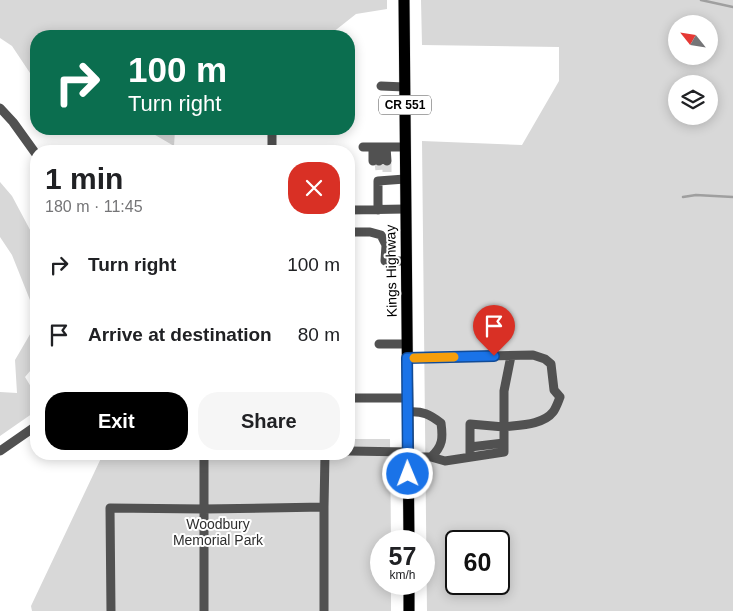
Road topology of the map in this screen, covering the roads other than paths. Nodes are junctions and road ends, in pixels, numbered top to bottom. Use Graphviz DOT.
graph roads {
  1 [pos="404,0"];
  2 [pos="381,86"];
  3 [pos="404,87"];
  4 [pos="0,108"];
  5 [pos="30,146"];
  6 [pos="375,147"];
  7 [pos="405,147"];
  8 [pos="405,179"];
  9 [pos="405,209"];
  10 [pos="355,210"];
  11 [pos="378,210"];
  12 [pos="355,232"];
  13 [pos="406,261"];
  14 [pos="379,344"];
  15 [pos="407,344"];
  16 [pos="511,356"];
  17 [pos="407,358"];
  18 [pos="355,398"];
  19 [pos="408,398"];
  20 [pos="408,412"];
  21 [pos="504,428"];
  22 [pos="30,430"];
  23 [pos="504,443"];
  24 [pos="470,447"];
  25 [pos="0,451"];
  26 [pos="355,451"];
  27 [pos="408,454"];
  28 [pos="431,457"];
  29 [pos="470,457"];
  30 [pos="204,460"];
  31 [pos="325,460"];
  32 [pos="324,507"];
  33 [pos="204,509"];
  34 [pos="409,530"];
  35 [pos="409,595"];
  36 [pos="111,611"];
  37 [pos="204,611"];
  38 [pos="324,611"];
  39 [pos="409,611"];
  1 -- 3 [label="main road, Kings Highway / CR 551"];
  2 -- 3 [label="street"];
  3 -- 7 [label="main road, Kings Highway / CR 551"];
  4 -- 5 [label="street"];
  6 -- 6 [label="street"];
  6 -- 7 [label="street"];
  7 -- 8 [label="main road, Kings Highway / CR 551"];
  8 -- 9 [label="main road, Kings Highway / CR 551"];
  8 -- 11 [label="street"];
  9 -- 11 [label="street"];
  9 -- 13 [label="main road, Kings Highway / CR 551"];
  10 -- 11 [label="street"];
  12 -- 13 [label="street"];
  13 -- 15 [label="main road, Kings Highway / CR 551"];
  14 -- 15 [label="street"];
  15 -- 17 [label="main road, Kings Highway / CR 551"];
  16 -- 17 [label="street"];
  16 -- 21 [label="street"];
  16 -- 21 [label="street"];
  17 -- 19 [label="main road, Kings Highway / CR 551"];
  18 -- 19 [label="street"];
  19 -- 20 [label="main road, Kings Highway / CR 551"];
  20 -- 27 [label="main road, Kings Highway / CR 551"];
  20 -- 28 [label="street"];
  21 -- 23 [label="street"];
  21 -- 24 [label="street"];
  22 -- 25 [label="street"];
  23 -- 24 [label="street"];
  23 -- 29 [label="street"];
  24 -- 29 [label="street"];
  26 -- 27 [label="street"];
  27 -- 28 [label="street"];
  27 -- 34 [label="main road, Kings Highway / CR 551"];
  28 -- 29 [label="street"];
  30 -- 33 [label="street"];
  31 -- 32 [label="street"];
  32 -- 33 [label="street"];
  32 -- 38 [label="street"];
  33 -- 36 [label="street"];
  33 -- 37 [label="street"];
  35 -- 39 [label="main road"];
}
